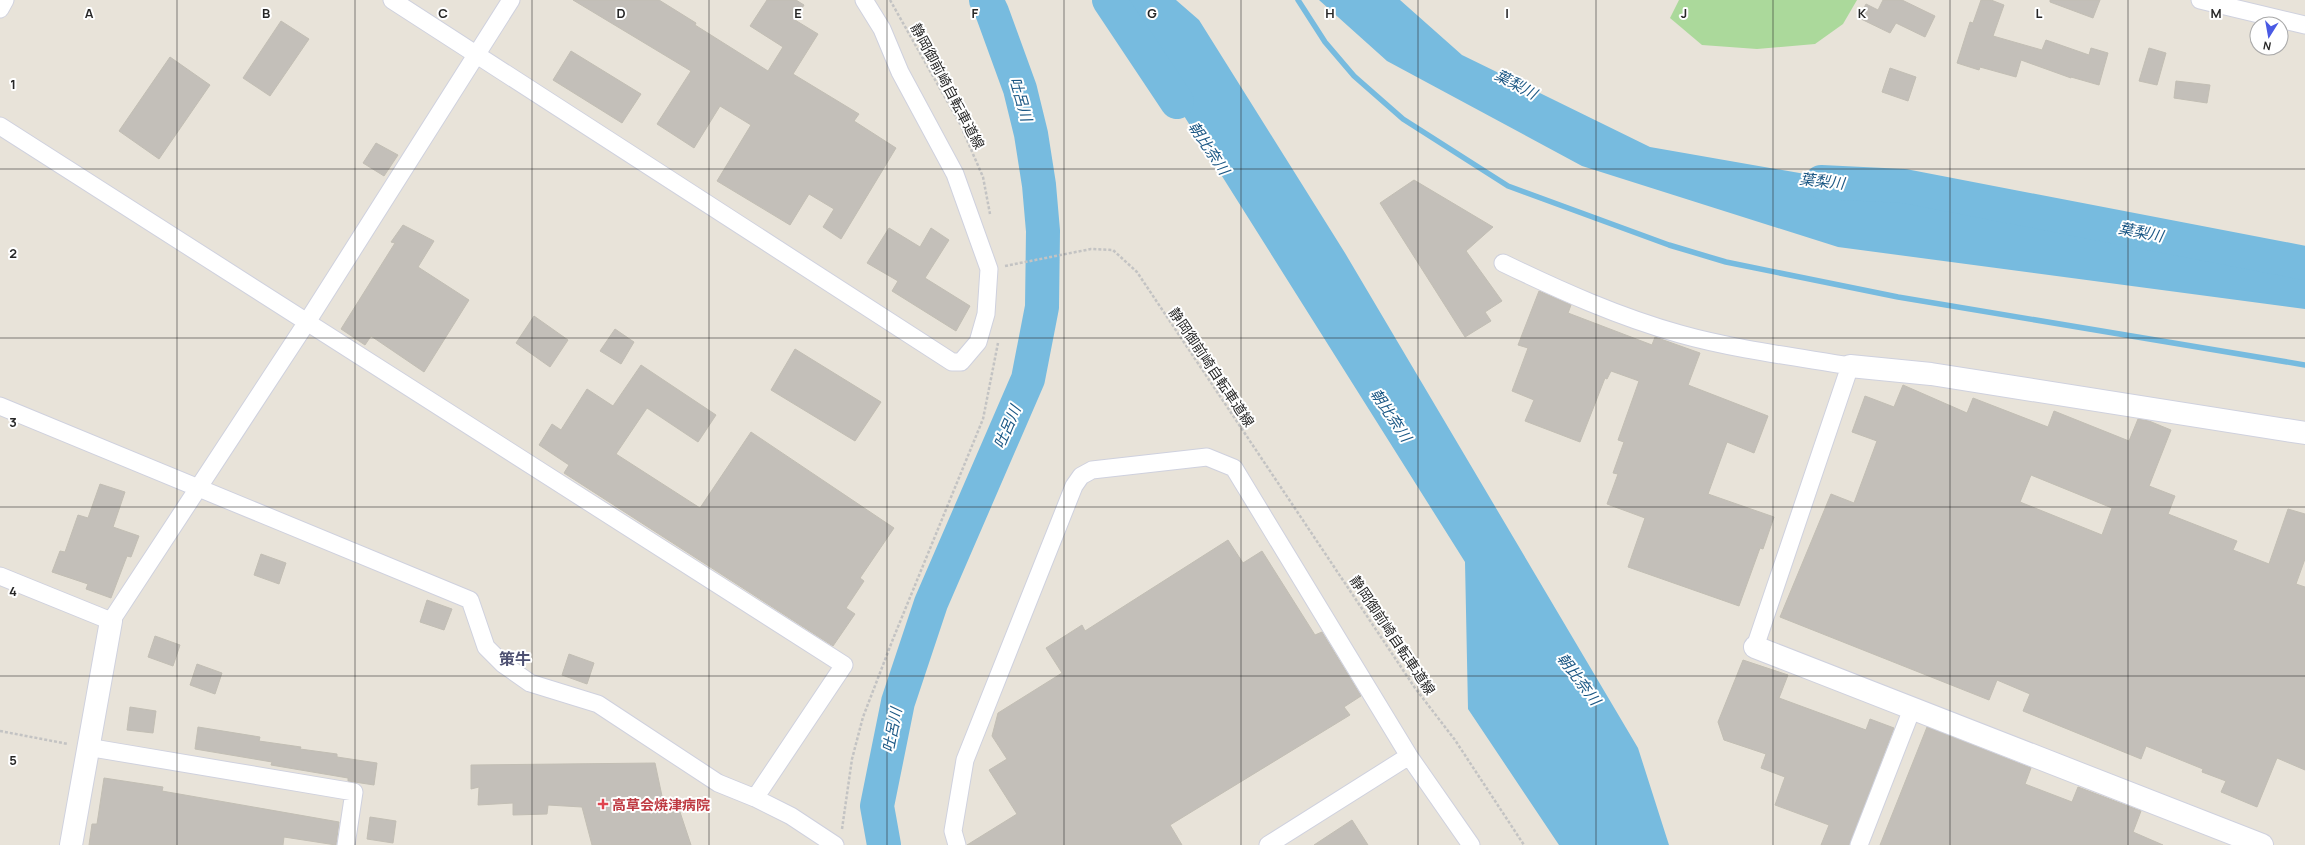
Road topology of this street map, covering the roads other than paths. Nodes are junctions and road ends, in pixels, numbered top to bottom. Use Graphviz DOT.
graph roads {
  1 [pos="6,0"];
  2 [pos="392,0"];
  3 [pos="511,0"];
  4 [pos="864,0"];
  5 [pos="2200,0"];
  6 [pos="0,9"];
  7 [pos="2305,25"];
  8 [pos="476,54"];
  9 [pos="0,126"];
  10 [pos="1503,263"];
  11 [pos="307,322"];
  12 [pos="1850,366"];
  13 [pos="0,406"];
  14 [pos="2305,433"];
  15 [pos="196,488"];
  16 [pos="0,576"];
  17 [pos="111,621"];
  18 [pos="1755,647"];
  19 [pos="1912,709"];
  20 [pos="87,747"];
  21 [pos="1410,756"];
  22 [pos="755,798"];
  23 [pos="838,841"];
  24 [pos="71,845"];
  25 [pos="346,845"];
  26 [pos="957,845"];
  27 [pos="1268,845"];
  28 [pos="1471,845"];
  29 [pos="1859,845"];
  30 [pos="2262,845"];
  1 -- 6 [label="street"];
  2 -- 8 [label="street"];
  3 -- 8 [label="street"];
  4 -- 8 [label="street"];
  5 -- 7 [label="street"];
  8 -- 11 [label="street"];
  9 -- 11 [label="street"];
  10 -- 12 [label="street"];
  11 -- 15 [label="street"];
  11 -- 22 [label="street"];
  12 -- 14 [label="street"];
  12 -- 18 [label="street"];
  13 -- 15 [label="street"];
  15 -- 17 [label="street"];
  15 -- 22 [label="street"];
  16 -- 17 [label="street"];
  17 -- 20 [label="street"];
  18 -- 19 [label="street"];
  19 -- 29 [label="street"];
  19 -- 30 [label="street"];
  20 -- 24 [label="street"];
  20 -- 25 [label="street"];
  21 -- 26 [label="street"];
  21 -- 27 [label="street"];
  21 -- 28 [label="street"];
  22 -- 23 [label="street"];
}
